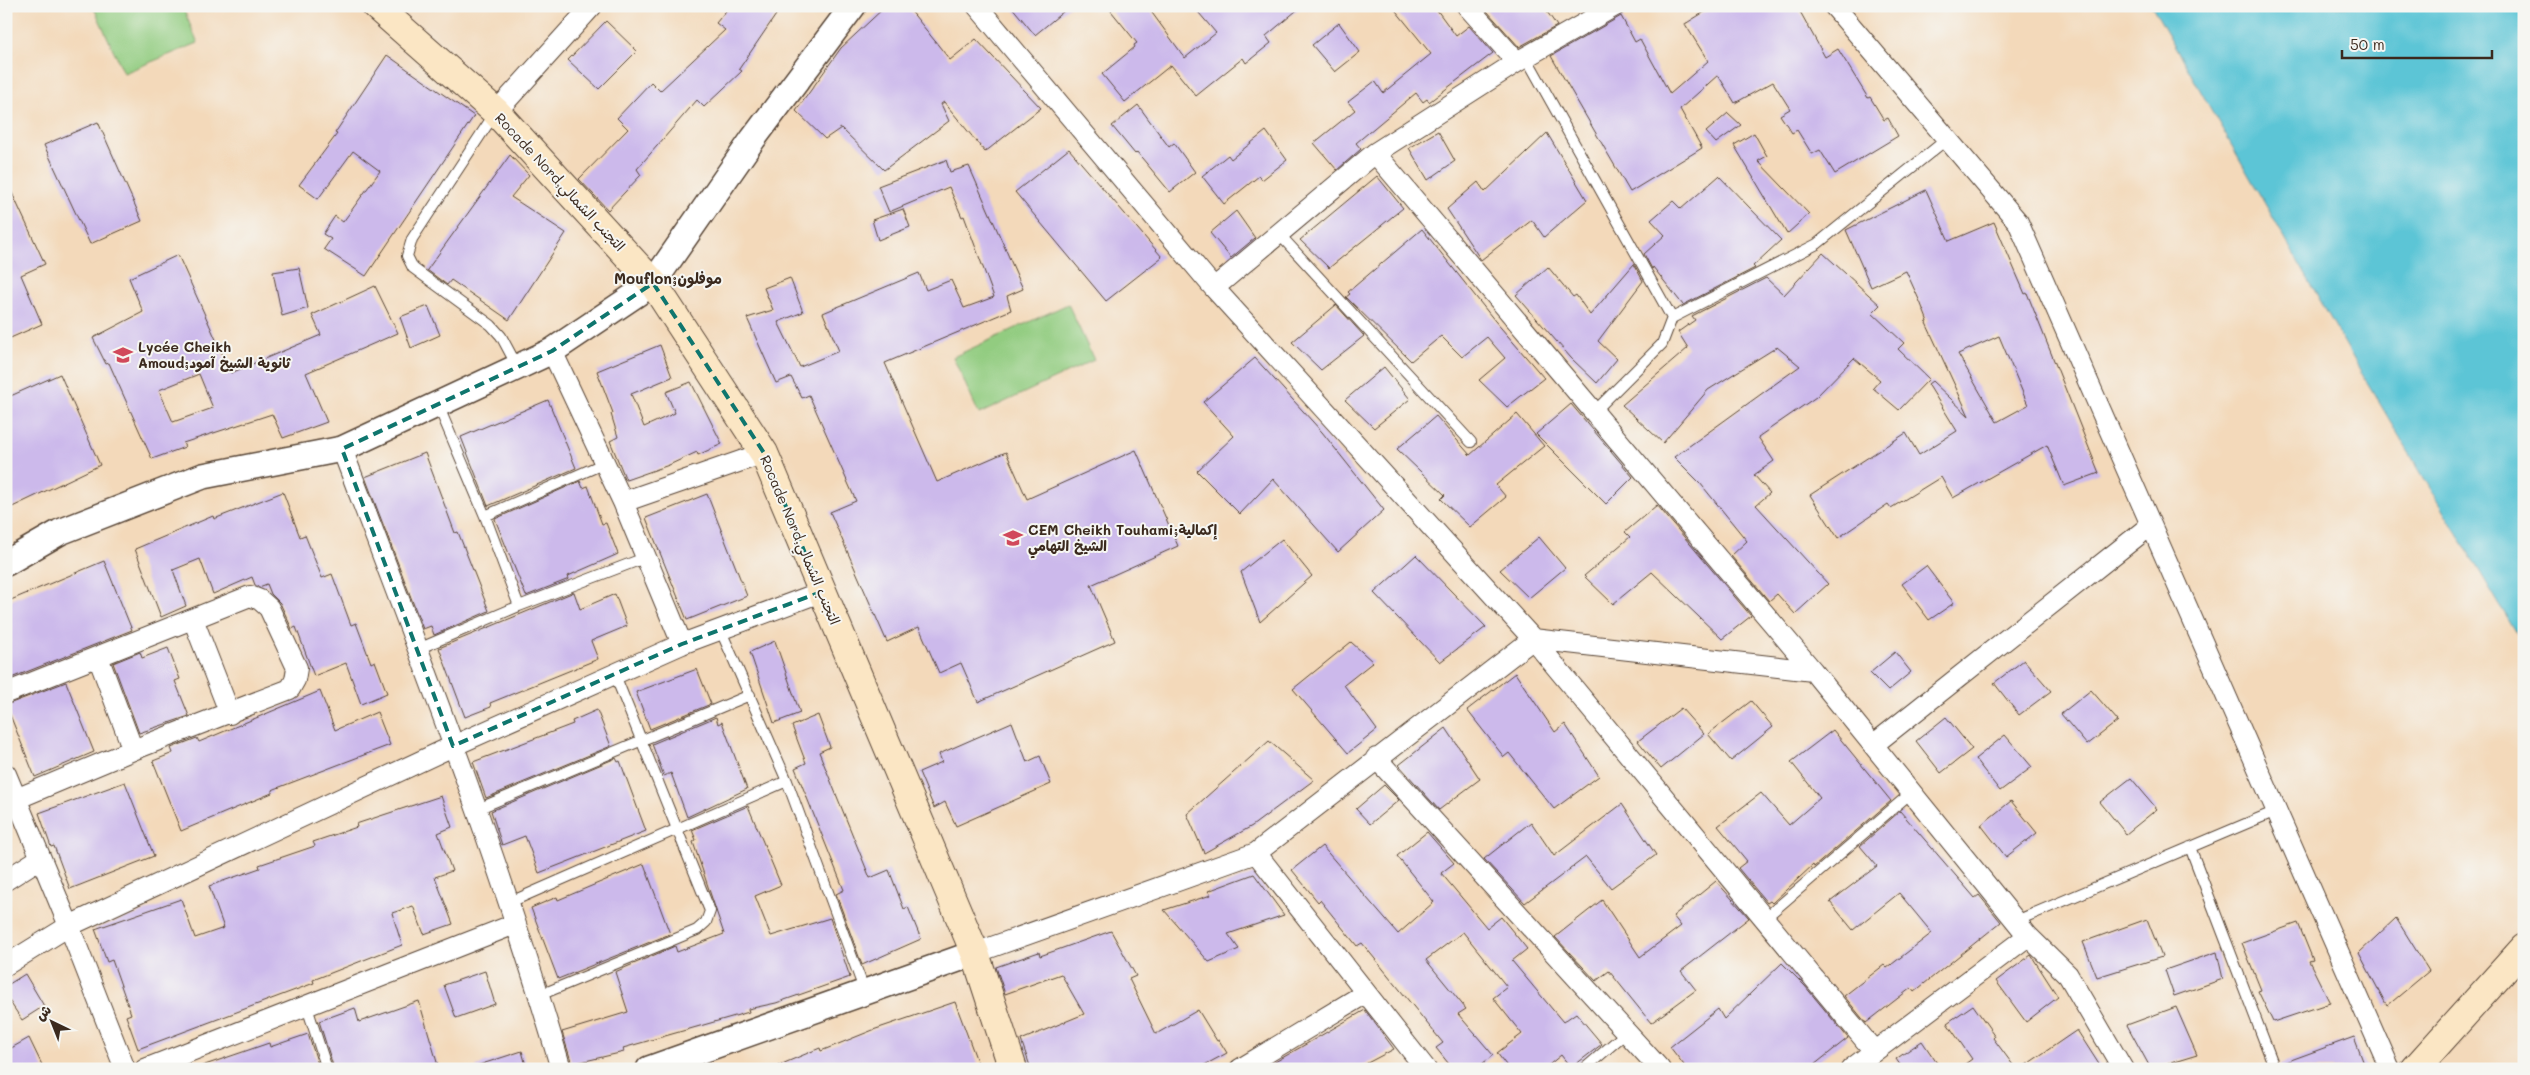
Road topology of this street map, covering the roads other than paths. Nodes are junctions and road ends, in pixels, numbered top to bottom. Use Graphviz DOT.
graph roads {
  1 [pos="376,6"];
  2 [pos="592,6"];
  3 [pos="853,6"];
  4 [pos="977,6"];
  5 [pos="1467,6"];
  6 [pos="1615,6"];
  7 [pos="1834,6"];
  8 [pos="1521,60"];
  9 [pos="496,112"];
  10 [pos="1947,139"];
  11 [pos="1375,153"];
  12 [pos="1279,234"];
  13 [pos="653,283"];
  14 [pos="1214,288"];
  15 [pos="1672,318"];
  16 [pos="552,351"];
  17 [pos="518,368"];
  18 [pos="438,404"];
  19 [pos="1594,412"];
  20 [pos="1471,442"];
  21 [pos="342,449"];
  22 [pos="764,453"];
  23 [pos="605,463"];
  24 [pos="623,502"];
  25 [pos="485,516"];
  26 [pos="2151,525"];
  27 [pos="647,557"];
  28 [pos="6,563"];
  29 [pos="821,592"];
  30 [pos="518,606"];
  31 [pos="193,619"];
  32 [pos="721,631"];
  33 [pos="1532,639"];
  34 [pos="682,644"];
  35 [pos="418,649"];
  36 [pos="98,657"];
  37 [pos="1813,671"];
  38 [pos="614,675"];
  39 [pos="6,693"];
  40 [pos="750,695"];
  41 [pos="230,714"];
  42 [pos="640,741"];
  43 [pos="1873,744"];
  44 [pos="453,746"];
  45 [pos="133,750"];
  46 [pos="1376,758"];
  47 [pos="6,774"];
  48 [pos="787,781"];
  49 [pos="1912,792"];
  50 [pos="16,799"];
  51 [pos="476,810"];
  52 [pos="2276,811"];
  53 [pos="676,830"];
  54 [pos="2190,847"];
  55 [pos="1256,853"];
  56 [pos="40,859"];
  57 [pos="6,880"];
  58 [pos="508,903"];
  59 [pos="1764,919"];
  60 [pos="515,924"];
  61 [pos="69,926"];
  62 [pos="2022,928"];
  63 [pos="2524,948"];
  64 [pos="975,953"];
  65 [pos="6,965"];
  66 [pos="865,993"];
  67 [pos="1366,993"];
  68 [pos="540,995"];
  69 [pos="306,1007"];
  70 [pos="1627,1032"];
  71 [pos="1874,1051"];
  72 [pos="125,1069"];
  73 [pos="145,1069"];
  74 [pos="327,1069"];
  75 [pos="561,1069"];
  76 [pos="649,1069"];
  77 [pos="1012,1069"];
  78 [pos="1240,1069"];
  79 [pos="1426,1069"];
  80 [pos="1584,1069"];
  81 [pos="1660,1069"];
  82 [pos="1851,1069"];
  83 [pos="2123,1069"];
  84 [pos="2275,1069"];
  85 [pos="2390,1069"];
  86 [pos="2415,1069"];
  1 -- 9 [label="main road, Rocade Nord,التجنب الشمالي"];
  2 -- 9 [label="street"];
  3 -- 13 [label="street"];
  4 -- 14 [label="street"];
  5 -- 8 [label="street"];
  6 -- 8 [label="street"];
  7 -- 10 [label="street"];
  8 -- 11 [label="street"];
  8 -- 15 [label="lane"];
  9 -- 13 [label="main road, Rocade Nord,التجنب الشمالي"];
  9 -- 17 [label="lane"];
  10 -- 15 [label="lane"];
  10 -- 26 [label="street"];
  11 -- 12 [label="street"];
  11 -- 19 [label="street"];
  12 -- 14 [label="street"];
  12 -- 20 [label="lane"];
  13 -- 16 [label="street"];
  13 -- 22 [label="main road, Rocade Nord,التجنب الشمالي"];
  14 -- 33 [label="street"];
  15 -- 19 [label="lane"];
  16 -- 17 [label="street"];
  16 -- 23 [label="street"];
  17 -- 18 [label="street"];
  18 -- 21 [label="street"];
  18 -- 25 [label="lane"];
  19 -- 37 [label="street"];
  21 -- 28 [label="street"];
  21 -- 35 [label="street"];
  22 -- 24 [label="street"];
  22 -- 29 [label="main road, Rocade Nord,التجنب الشمالي"];
  23 -- 24 [label="street"];
  23 -- 25 [label="lane"];
  24 -- 27 [label="street"];
  25 -- 30 [label="lane"];
  26 -- 43 [label="street"];
  26 -- 52 [label="street"];
  27 -- 30 [label="lane"];
  27 -- 34 [label="street"];
  29 -- 32 [label="street"];
  29 -- 64 [label="main road, Rocade Nord,التجنب الشمالي"];
  30 -- 35 [label="lane"];
  31 -- 36 [label="street"];
  31 -- 41 [label="street"];
  31 -- 41 [label="street"];
  32 -- 34 [label="street"];
  32 -- 40 [label="lane"];
  33 -- 37 [label="street"];
  33 -- 46 [label="street"];
  33 -- 59 [label="street"];
  34 -- 38 [label="street"];
  35 -- 44 [label="street"];
  36 -- 39 [label="street"];
  36 -- 45 [label="street"];
  37 -- 43 [label="street"];
  38 -- 42 [label="lane"];
  38 -- 44 [label="street"];
  40 -- 42 [label="lane"];
  40 -- 48 [label="lane"];
  41 -- 45 [label="street"];
  42 -- 51 [label="lane"];
  42 -- 53 [label="lane"];
  43 -- 49 [label="street"];
  44 -- 51 [label="street"];
  44 -- 61 [label="street"];
  45 -- 50 [label="street"];
  46 -- 55 [label="street"];
  46 -- 70 [label="street"];
  47 -- 50 [label="street"];
  48 -- 53 [label="lane"];
  48 -- 66 [label="lane"];
  49 -- 59 [label="lane"];
  49 -- 62 [label="street"];
  50 -- 56 [label="street"];
  51 -- 58 [label="street"];
  52 -- 54 [label="lane"];
  52 -- 85 [label="street"];
  53 -- 58 [label="lane"];
  53 -- 68 [label="lane"];
  54 -- 62 [label="lane"];
  54 -- 84 [label="lane"];
  55 -- 64 [label="street"];
  55 -- 67 [label="street"];
  56 -- 57 [label="street"];
  56 -- 61 [label="street"];
  58 -- 60 [label="street"];
  59 -- 71 [label="street"];
  60 -- 68 [label="street"];
  60 -- 69 [label="street"];
  61 -- 65 [label="street"];
  61 -- 72 [label="street"];
  62 -- 71 [label="street"];
  62 -- 83 [label="street"];
  63 -- 86 [label="main road"];
  64 -- 66 [label="street"];
  64 -- 77 [label="main road, Rocade Nord,التجنب الشمالي"];
  66 -- 76 [label="street"];
  67 -- 78 [label="street"];
  67 -- 79 [label="street"];
  68 -- 75 [label="street"];
  69 -- 73 [label="street"];
  69 -- 74 [label="lane"];
  70 -- 80 [label="lane"];
  70 -- 81 [label="street"];
  71 -- 82 [label="street"];
}
